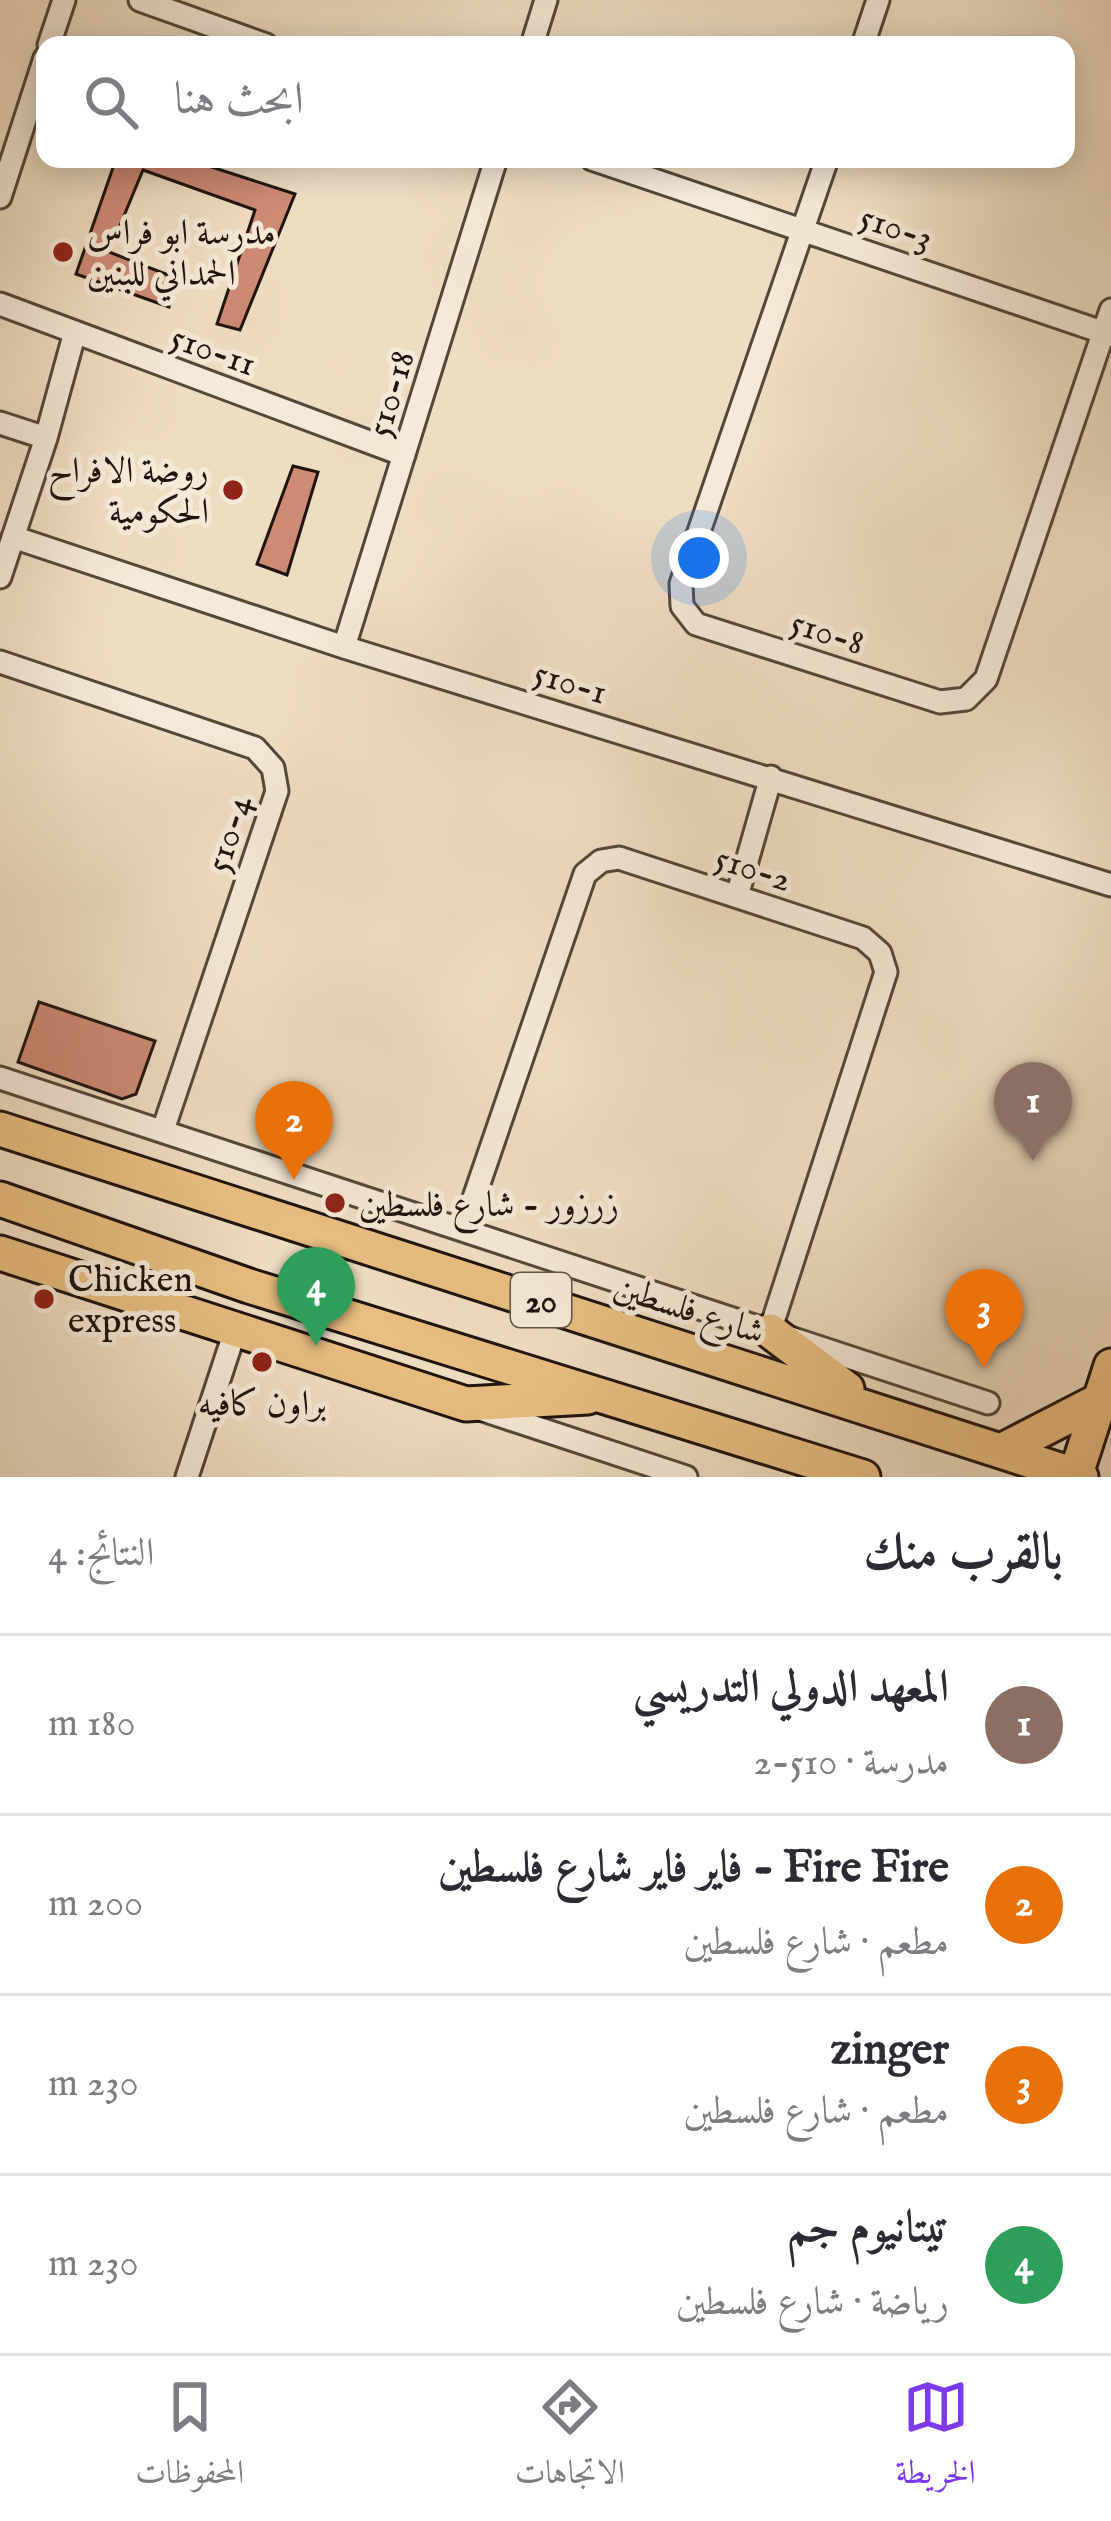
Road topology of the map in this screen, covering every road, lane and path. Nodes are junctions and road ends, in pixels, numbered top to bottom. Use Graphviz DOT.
graph roads {
  1 [pos="64,0"];
  2 [pos="140,0"];
  3 [pos="546,0"];
  4 [pos="878,0"];
  5 [pos="52,36"];
  6 [pos="241,36"];
  7 [pos="535,36"];
  8 [pos="866,36"];
  9 [pos="36,86"];
  10 [pos="493,168"];
  11 [pos="619,168"];
  12 [pos="824,168"];
  13 [pos="0,197"];
  14 [pos="804,229"];
  15 [pos="0,304"];
  16 [pos="1111,310"];
  17 [pos="75,332"];
  18 [pos="1107,334"];
  19 [pos="0,423"];
  20 [pos="46,439"];
  21 [pos="404,455"];
  22 [pos="13,537"];
  23 [pos="0,577"];
  24 [pos="344,647"];
  25 [pos="0,662"];
  26 [pos="771,777"];
  27 [pos="1111,885"];
  28 [pos="736,896"];
  29 [pos="0,1078"];
  30 [pos="0,1129"];
  31 [pos="163,1130"];
  32 [pos="0,1199"];
  33 [pos="463,1230"];
  34 [pos="0,1254"];
  35 [pos="236,1331"];
  36 [pos="770,1331"];
  37 [pos="1111,1366"];
  38 [pos="608,1395"];
  39 [pos="1100,1400"];
  40 [pos="988,1403"];
  41 [pos="466,1404"];
  42 [pos="873,1408"];
  43 [pos="1001,1451"];
  44 [pos="1077,1476"];
  45 [pos="188,1477"];
  46 [pos="686,1477"];
  47 [pos="863,1477"];
  1 -- 5 [label="street"];
  2 -- 6 [label="street"];
  3 -- 7 [label="street"];
  4 -- 8 [label="street"];
  9 -- 13 [label="street"];
  10 -- 21 [label="street, 510-18"];
  11 -- 14 [label="street, 510-3"];
  12 -- 14 [label="street"];
  14 -- 18 [label="street, 510-3"];
  14 -- 18 [label="street, 510-8"];
  15 -- 17 [label="street, 510-11"];
  16 -- 18 [label="street"];
  17 -- 20 [label="street"];
  17 -- 21 [label="street, 510-11"];
  19 -- 20 [label="street"];
  20 -- 22 [label="street"];
  21 -- 24 [label="street, 510-18"];
  22 -- 23 [label="street"];
  22 -- 24 [label="street, 510-1"];
  24 -- 26 [label="street, 510-1"];
  25 -- 31 [label="street, 510-4"];
  26 -- 27 [label="street, 510-1"];
  26 -- 28 [label="street"];
  28 -- 33 [label="street, 510-2"];
  28 -- 36 [label="street, 510-2"];
  29 -- 31 [label="street"];
  30 -- 42 [label="main road, شارع فلسطين / 20"];
  31 -- 33 [label="street"];
  32 -- 38 [label="main road, 20"];
  33 -- 36 [label="street"];
  34 -- 35 [label="main road"];
  35 -- 41 [label="main road"];
  35 -- 45 [label="street"];
  36 -- 40 [label="street"];
  36 -- 42 [label="main road"];
  37 -- 39 [label="main road"];
  38 -- 41 [label="main road"];
  38 -- 47 [label="main road, 20"];
  39 -- 43 [label="main road"];
  39 -- 44 [label="main road"];
  41 -- 46 [label="street"];
  42 -- 43 [label="main road, شارع فلسطين / 20"];
  43 -- 44 [label="main road, شارع فلسطين / 20"];
}
